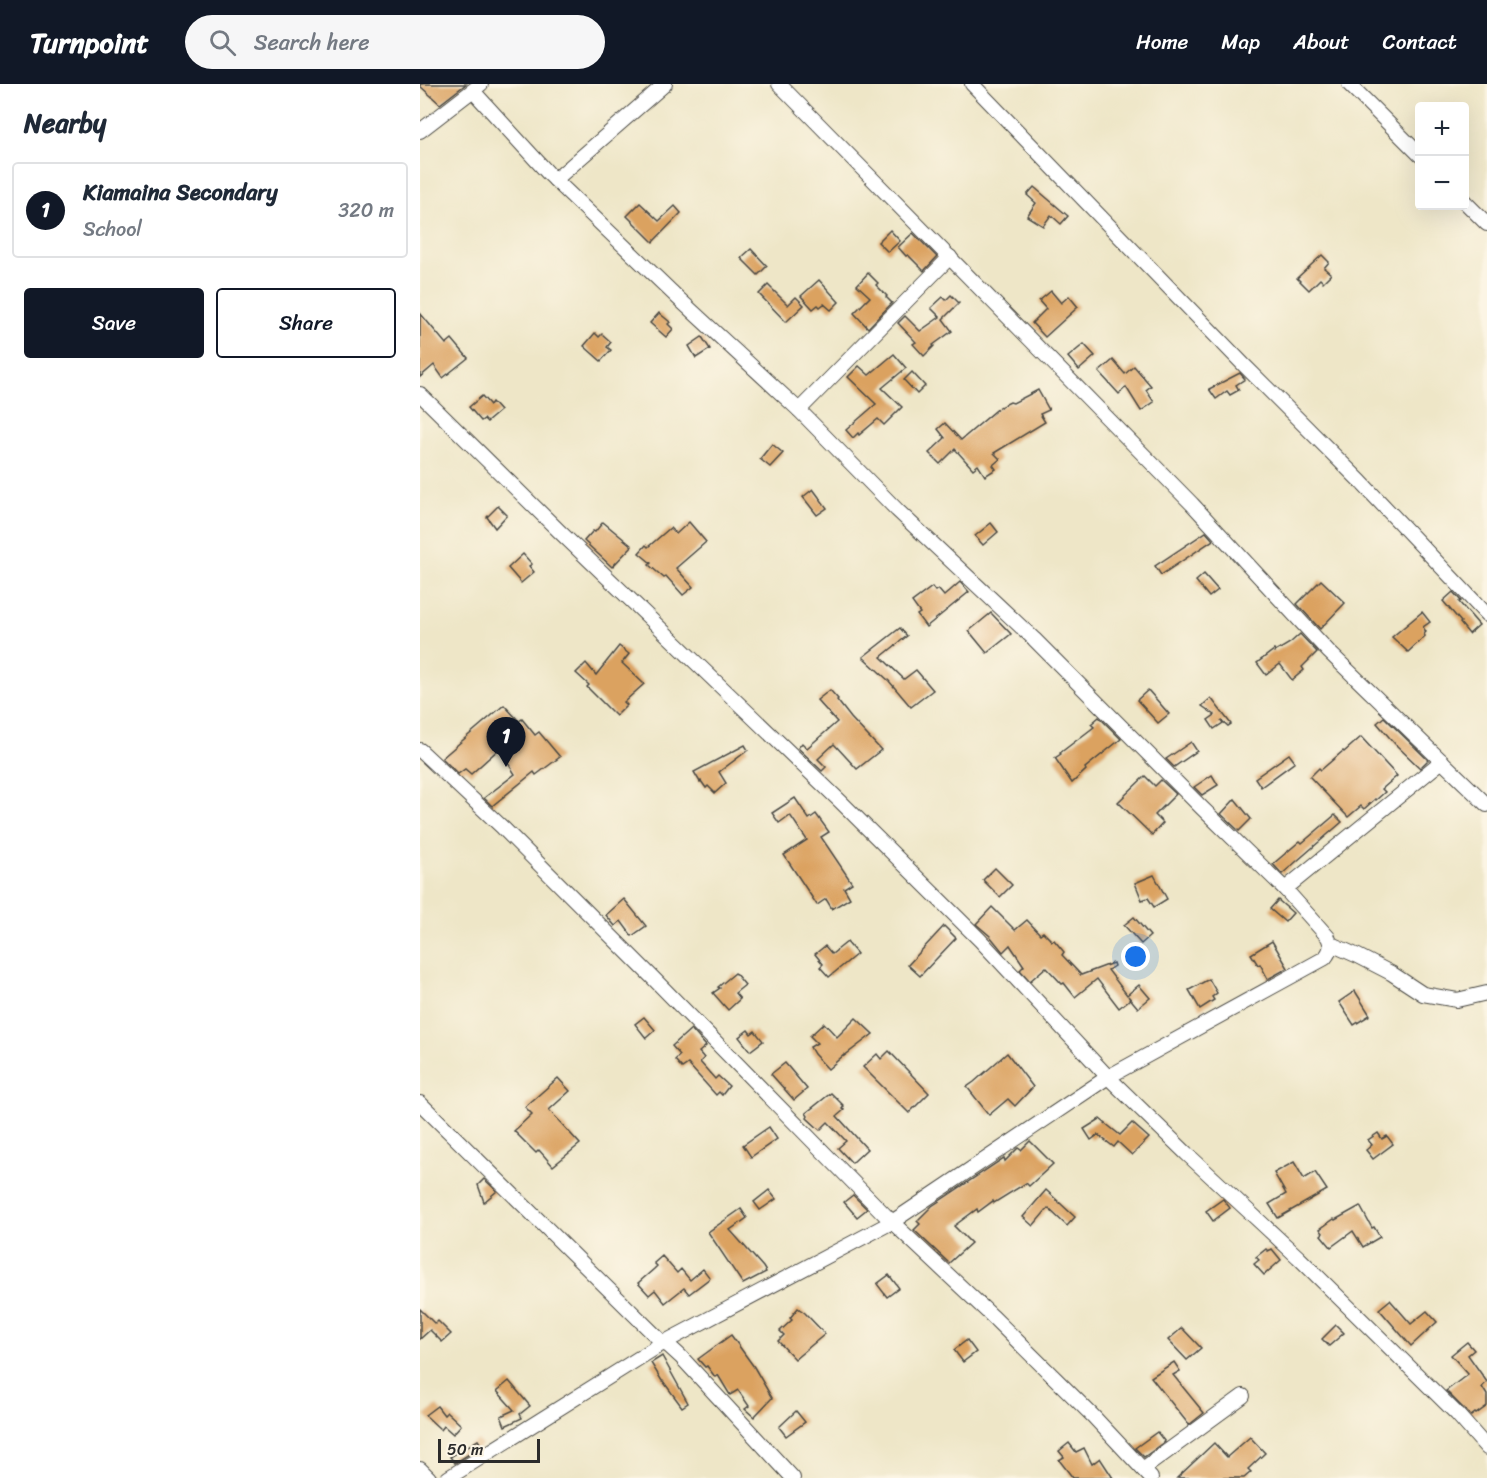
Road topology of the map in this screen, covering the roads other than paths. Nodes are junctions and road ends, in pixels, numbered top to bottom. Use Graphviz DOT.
graph roads {
  1 [pos="665,84"];
  2 [pos="779,84"];
  3 [pos="972,84"];
  4 [pos="1349,84"];
  5 [pos="477,87"];
  6 [pos="420,131"];
  7 [pos="1415,151"];
  8 [pos="555,180"];
  9 [pos="1469,206"];
  10 [pos="1487,224"];
  11 [pos="950,257"];
  12 [pos="420,394"];
  13 [pos="799,410"];
  14 [pos="1487,615"];
  15 [pos="420,750"];
  16 [pos="1442,761"];
  17 [pos="1487,805"];
  18 [pos="1284,889"];
  19 [pos="1331,944"];
  20 [pos="1487,993"];
  21 [pos="1108,1077"];
  22 [pos="420,1103"];
  23 [pos="892,1222"];
  24 [pos="663,1342"];
  25 [pos="1243,1396"];
  26 [pos="1487,1448"];
  27 [pos="420,1469"];
  28 [pos="1147,1474"];
  29 [pos="429,1478"];
  30 [pos="448,1478"];
  31 [pos="793,1478"];
  1 -- 8 [label="street"];
  2 -- 11 [label="street"];
  3 -- 14 [label="street"];
  4 -- 7 [label="street"];
  5 -- 6 [label="street"];
  5 -- 8 [label="street"];
  8 -- 13 [label="street"];
  9 -- 10 [label="street"];
  11 -- 13 [label="street"];
  11 -- 16 [label="street"];
  12 -- 21 [label="street"];
  13 -- 18 [label="street"];
  15 -- 23 [label="street"];
  16 -- 17 [label="street"];
  16 -- 18 [label="street"];
  18 -- 19 [label="street"];
  19 -- 20 [label="street"];
  19 -- 21 [label="street"];
  21 -- 23 [label="street"];
  21 -- 26 [label="street"];
  22 -- 24 [label="street"];
  23 -- 24 [label="street"];
  23 -- 28 [label="street"];
  24 -- 30 [label="street"];
  24 -- 31 [label="street"];
  25 -- 28 [label="street"];
  27 -- 29 [label="street"];
}
